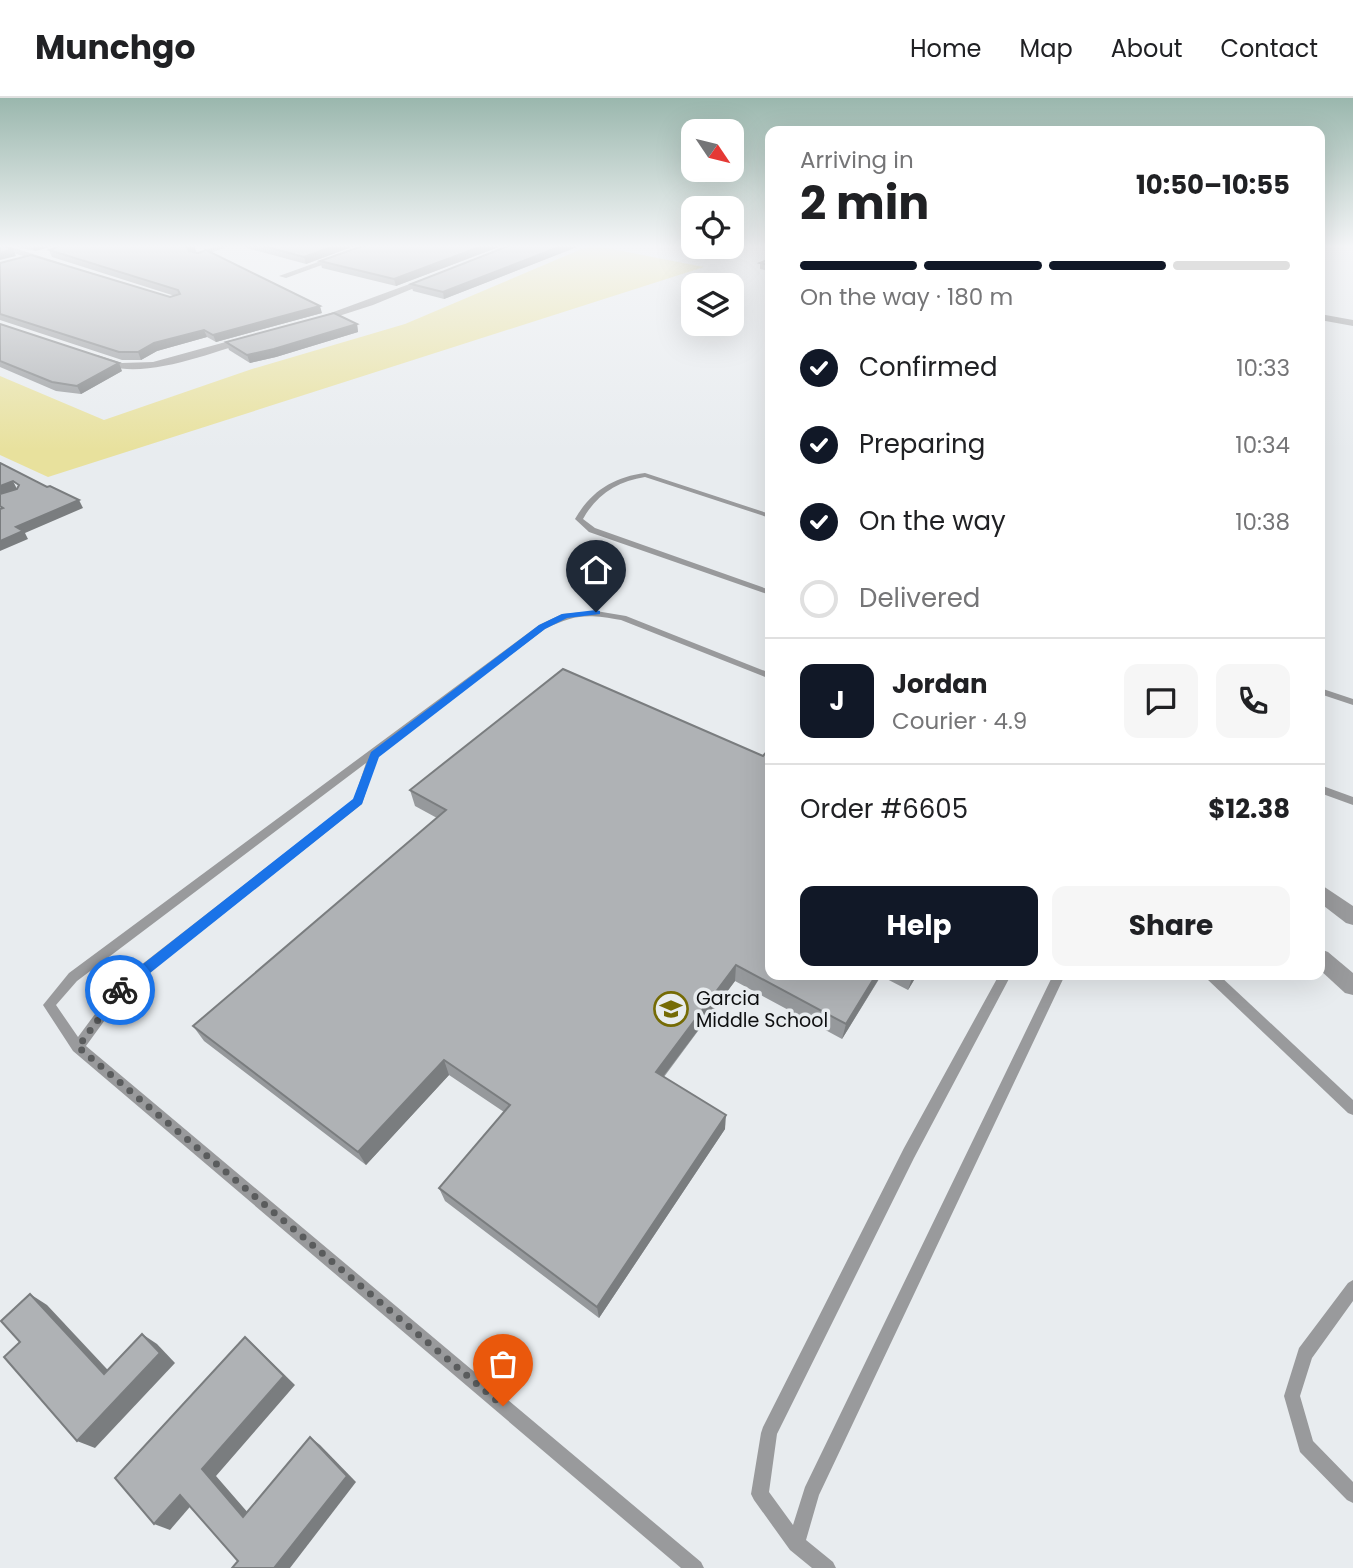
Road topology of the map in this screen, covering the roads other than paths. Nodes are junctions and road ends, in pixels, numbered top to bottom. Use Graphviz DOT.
graph roads {
  1 [pos="337,314"];
  2 [pos="1325,318"];
  3 [pos="310,322"];
  4 [pos="1353,323"];
  5 [pos="257,336"];
  6 [pos="85,354"];
  7 [pos="765,514"];
  8 [pos="765,591"];
  9 [pos="765,674"];
  10 [pos="1325,693"];
  11 [pos="1353,702"];
  12 [pos="374,755"];
  13 [pos="1325,791"];
  14 [pos="1353,801"];
  15 [pos="1325,895"];
  16 [pos="1353,918"];
  17 [pos="1325,962"];
  18 [pos="1002,980"];
  19 [pos="1057,980"];
  20 [pos="1216,980"];
  21 [pos="1353,986"];
  22 [pos="78,1047"];
  23 [pos="1353,1109"];
  24 [pos="1353,1288"];
  25 [pos="1353,1494"];
  26 [pos="796,1544"];
  27 [pos="695,1568"];
  28 [pos="827,1568"];
  1 -- 3 [label="street"];
  2 -- 4 [label="street"];
  5 -- 6 [label="street"];
  7 -- 8 [label="lane"];
  9 -- 12 [label="lane"];
  10 -- 11 [label="lane"];
  12 -- 22 [label="lane"];
  12 -- 22 [label="lane"];
  13 -- 14 [label="lane"];
  15 -- 16 [label="street"];
  17 -- 21 [label="street"];
  18 -- 26 [label="lane"];
  19 -- 26 [label="lane"];
  20 -- 23 [label="lane"];
  22 -- 27 [label="lane"];
  24 -- 25 [label="lane"];
  26 -- 28 [label="lane"];
}
